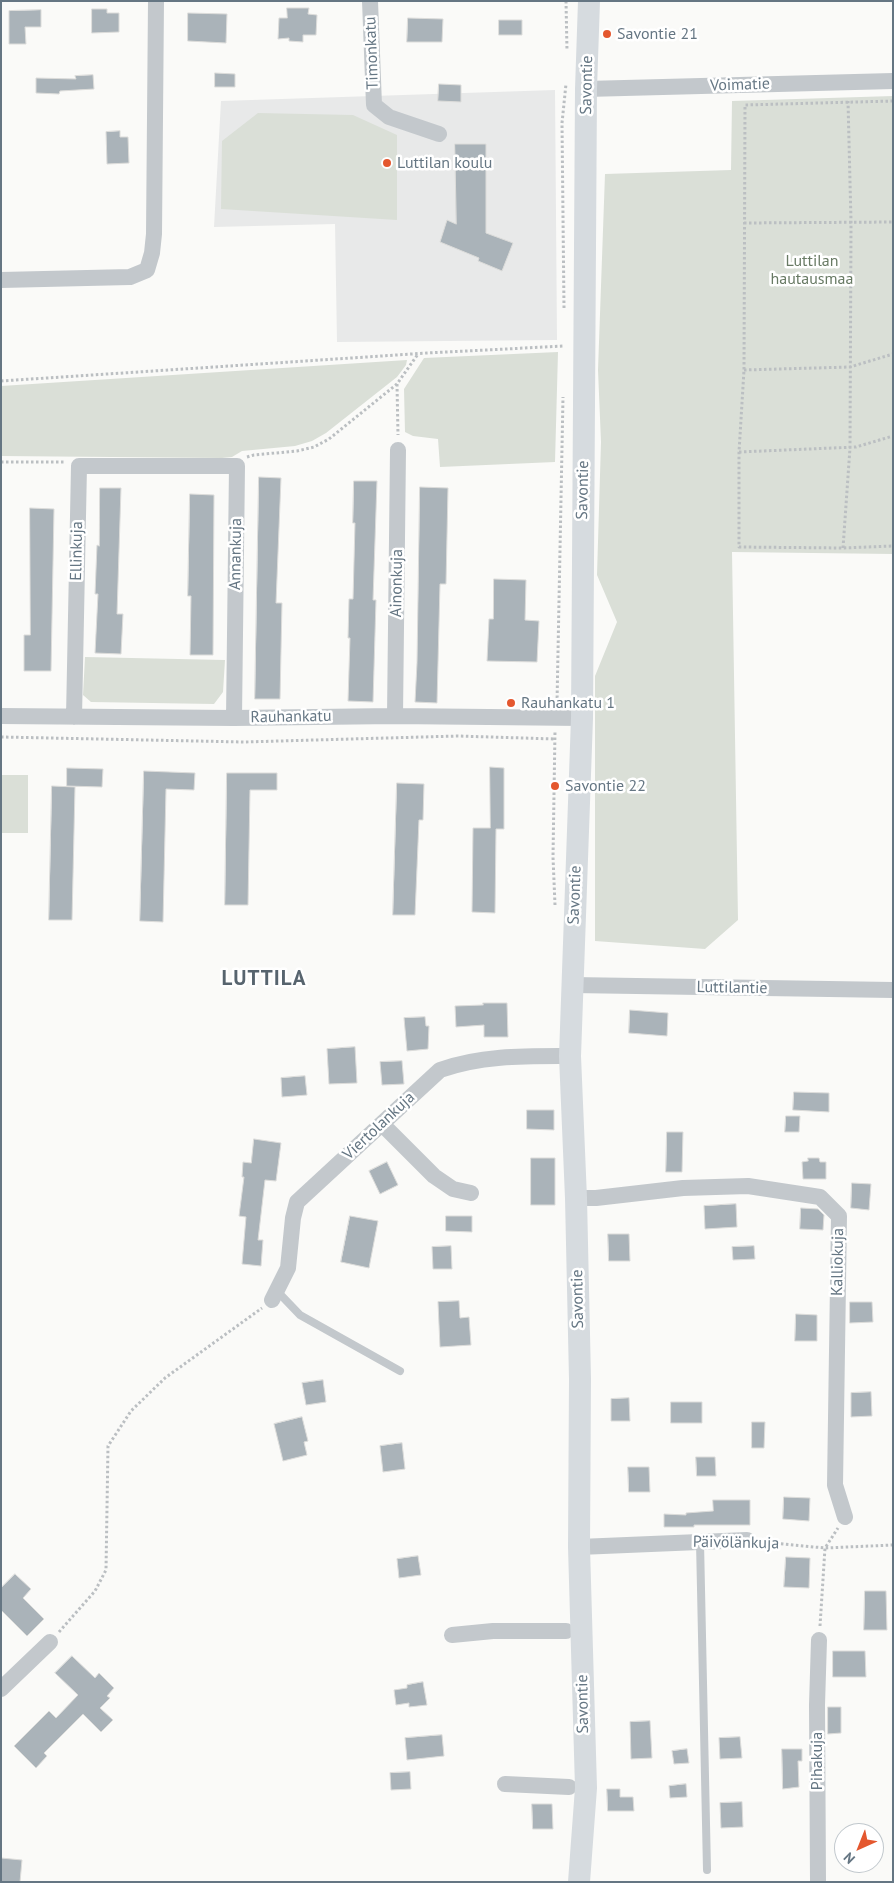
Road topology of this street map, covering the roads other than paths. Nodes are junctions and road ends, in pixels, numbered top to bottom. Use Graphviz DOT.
graph roads {
  1 [pos="156,1"];
  2 [pos="370,1"];
  3 [pos="589,1"];
  4 [pos="893,81"];
  5 [pos="586,89"];
  6 [pos="438,134"];
  7 [pos="1,280"];
  8 [pos="398,450"];
  9 [pos="237,466"];
  10 [pos="1,716"];
  11 [pos="395,716"];
  12 [pos="74,717"];
  13 [pos="234,718"];
  14 [pos="582,718"];
  15 [pos="572,985"];
  16 [pos="893,990"];
  17 [pos="570,1056"];
  18 [pos="382,1124"];
  19 [pos="471,1193"];
  20 [pos="576,1198"];
  21 [pos="274,1296"];
  22 [pos="400,1371"];
  23 [pos="845,1517"];
  24 [pos="747,1540"];
  25 [pos="700,1542"];
  26 [pos="579,1547"];
  27 [pos="566,1631"];
  28 [pos="452,1635"];
  29 [pos="819,1640"];
  30 [pos="50,1642"];
  31 [pos="1,1689"];
  32 [pos="505,1784"];
  33 [pos="577,1788"];
  34 [pos="707,1870"];
  35 [pos="579,1882"];
  36 [pos="818,1882"];
  1 -- 7 [label="street"];
  2 -- 6 [label="street, Timonkatu"];
  3 -- 5 [label="street, Savontie"];
  4 -- 5 [label="street, Voimatie"];
  5 -- 14 [label="street, Savontie"];
  8 -- 11 [label="street, Ainonkuja"];
  9 -- 12 [label="street, Ellinkuja"];
  9 -- 13 [label="street, Annankuja"];
  10 -- 12 [label="street, Rauhankatu"];
  11 -- 13 [label="street, Rauhankatu"];
  11 -- 14 [label="street, Rauhankatu"];
  12 -- 13 [label="street, Rauhankatu"];
  14 -- 15 [label="street, Savontie"];
  15 -- 16 [label="street, Luttilantie"];
  15 -- 17 [label="street, Savontie"];
  17 -- 18 [label="street, Viertolankuja"];
  17 -- 20 [label="street, Savontie"];
  18 -- 19 [label="street"];
  18 -- 21 [label="street, Viertolankuja"];
  20 -- 23 [label="street, Kalliokuja"];
  20 -- 26 [label="street, Savontie"];
  21 -- 22 [label="lane"];
  24 -- 25 [label="street, Päivölänkuja"];
  25 -- 26 [label="street, Päivölänkuja"];
  25 -- 34 [label="lane"];
  26 -- 33 [label="street, Savontie"];
  27 -- 28 [label="street"];
  29 -- 36 [label="street, Pihakuja"];
  30 -- 31 [label="street"];
  32 -- 33 [label="street"];
  33 -- 35 [label="street, Savontie"];
}
